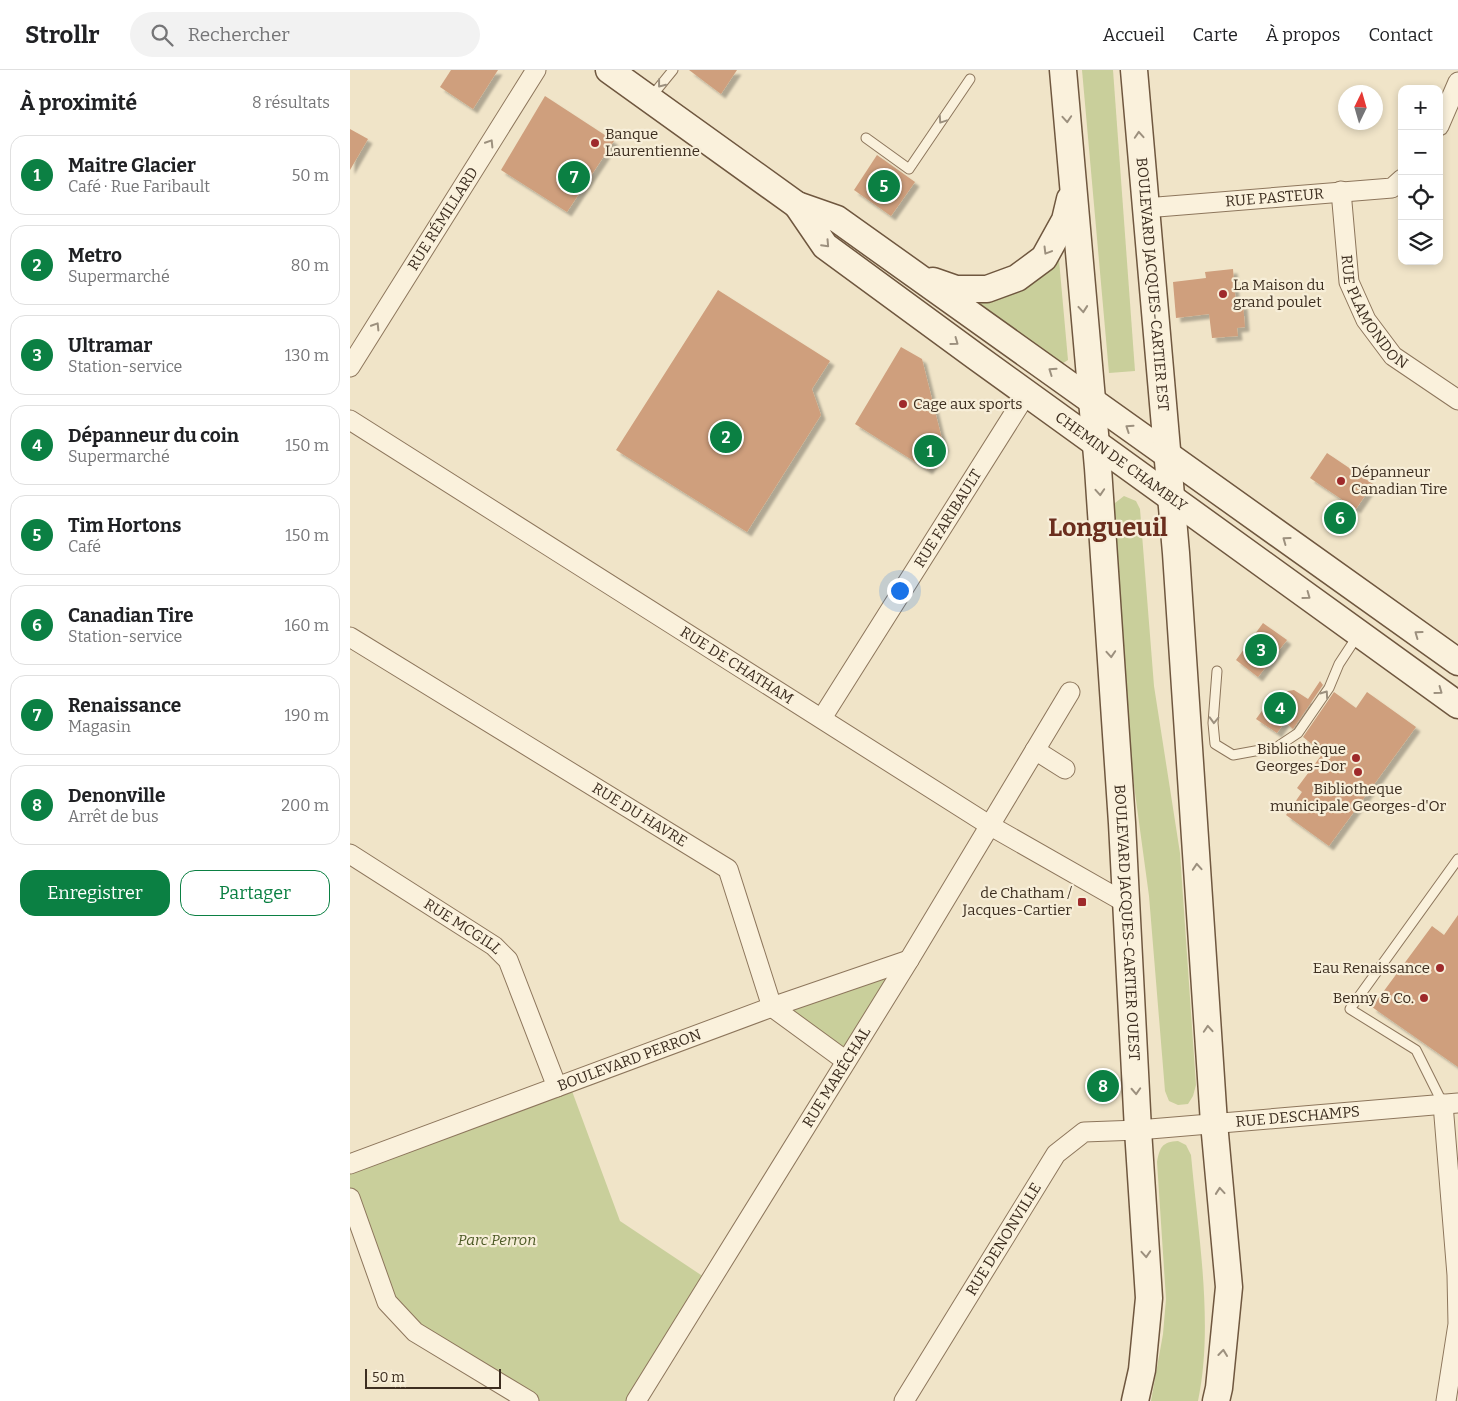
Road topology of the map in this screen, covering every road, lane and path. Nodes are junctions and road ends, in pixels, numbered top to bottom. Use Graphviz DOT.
graph roads {
  1 [pos="536,70"];
  2 [pos="609,70"];
  3 [pos="672,70"];
  4 [pos="1063,70"];
  5 [pos="1134,70"];
  6 [pos="970,79"];
  7 [pos="1458,82"];
  8 [pos="650,99"];
  9 [pos="1443,117"];
  10 [pos="866,138"];
  11 [pos="1398,183"];
  12 [pos="1072,191"];
  13 [pos="1341,191"];
  14 [pos="798,205"];
  15 [pos="1145,208"];
  16 [pos="917,276"];
  17 [pos="350,367"];
  18 [pos="1027,393"];
  19 [pos="1091,399"];
  20 [pos="1458,400"];
  21 [pos="350,420"];
  22 [pos="1096,443"];
  23 [pos="1168,455"];
  24 [pos="1171,497"];
  25 [pos="1211,526"];
  26 [pos="1176,553"];
  27 [pos="1360,633"];
  28 [pos="350,638"];
  29 [pos="1458,662"];
  30 [pos="1218,671"];
  31 [pos="1070,692"];
  32 [pos="1458,705"];
  33 [pos="822,718"];
  34 [pos="1035,750"];
  35 [pos="1064,769"];
  36 [pos="990,825"];
  37 [pos="350,854"];
  38 [pos="1458,859"];
  39 [pos="1126,903"];
  40 [pos="909,960"];
  41 [pos="772,1006"];
  42 [pos="846,1061"];
  43 [pos="557,1087"];
  44 [pos="1450,1104"];
  45 [pos="1214,1123"];
  46 [pos="1138,1130"];
  47 [pos="350,1164"];
  48 [pos="350,1198"];
  49 [pos="1458,1324"];
  50 [pos="529,1401"];
  51 [pos="636,1401"];
  52 [pos="904,1401"];
  53 [pos="1135,1401"];
  54 [pos="1216,1401"];
  55 [pos="1446,1401"];
  17 -- 1 [label="street, RUE RÉMILLARD, one-way"];
  2 -- 8 [label="main road, CHEMIN DE CHAMBLY"];
  3 -- 8 [label="lane, one-way"];
  4 -- 12 [label="main road, one-way"];
  15 -- 5 [label="main road, BOULEVARD JACQUES-CARTIER EST, one-way"];
  6 -- 10 [label="lane, one-way"];
  7 -- 9 [label="street"];
  8 -- 14 [label="main road, CHEMIN DE CHAMBLY"];
  11 -- 13 [label="street, RUE PASTEUR"];
  12 -- 16 [label="main road, one-way"];
  12 -- 19 [label="main road, one-way"];
  13 -- 15 [label="street, RUE PASTEUR"];
  13 -- 20 [label="street, RUE PLAMONDON"];
  14 -- 16 [label="main road, CHEMIN DE CHAMBLY"];
  14 -- 18 [label="main road, CHEMIN DE CHAMBLY, one-way"];
  15 -- 23 [label="main road, BOULEVARD JACQUES-CARTIER EST"];
  19 -- 16 [label="main road, CHEMIN DE CHAMBLY, one-way"];
  18 -- 22 [label="main road, CHEMIN DE CHAMBLY"];
  18 -- 33 [label="street, RUE FARIBAULT"];
  19 -- 22 [label="main road"];
  23 -- 19 [label="main road, CHEMIN DE CHAMBLY, one-way"];
  21 -- 33 [label="street, RUE DE CHATHAM"];
  22 -- 24 [label="main road, CHEMIN DE CHAMBLY"];
  22 -- 39 [label="main road, BOULEVARD JACQUES-CARTIER OUEST, one-way"];
  23 -- 24 [label="main road, BOULEVARD JACQUES-CARTIER EST"];
  29 -- 23 [label="main road, CHEMIN DE CHAMBLY, one-way"];
  24 -- 25 [label="main road, CHEMIN DE CHAMBLY"];
  24 -- 26 [label="main road"];
  25 -- 26 [label="main road"];
  25 -- 27 [label="main road, CHEMIN DE CHAMBLY, one-way"];
  45 -- 26 [label="main road, one-way"];
  30 -- 27 [label="lane, one-way"];
  27 -- 32 [label="main road, CHEMIN DE CHAMBLY, one-way"];
  28 -- 41 [label="street, RUE DU HAVRE"];
  31 -- 34 [label="street, RUE MARÉCHAL"];
  33 -- 36 [label="street, RUE DE CHATHAM"];
  34 -- 35 [label="street"];
  34 -- 36 [label="street, RUE MARÉCHAL"];
  36 -- 39 [label="street, RUE DE CHATHAM"];
  36 -- 40 [label="street, RUE MARÉCHAL"];
  37 -- 43 [label="street, RUE MCGILL"];
  38 -- 44 [label="lane"];
  39 -- 46 [label="main road, BOULEVARD JACQUES-CARTIER OUEST, one-way"];
  40 -- 41 [label="street, BOULEVARD PERRON"];
  40 -- 42 [label="street, RUE MARÉCHAL"];
  41 -- 42 [label="street"];
  41 -- 43 [label="street, BOULEVARD PERRON"];
  42 -- 51 [label="street, RUE MARÉCHAL"];
  43 -- 47 [label="street, BOULEVARD PERRON"];
  44 -- 45 [label="street, RUE DESCHAMPS"];
  44 -- 49 [label="street"];
  45 -- 46 [label="street, RUE DESCHAMPS"];
  54 -- 45 [label="main road, one-way"];
  46 -- 52 [label="street, RUE DENONVILLE"];
  46 -- 53 [label="main road, BOULEVARD JACQUES-CARTIER OUEST, one-way"];
  48 -- 50 [label="street"];
  49 -- 55 [label="street"];
}
